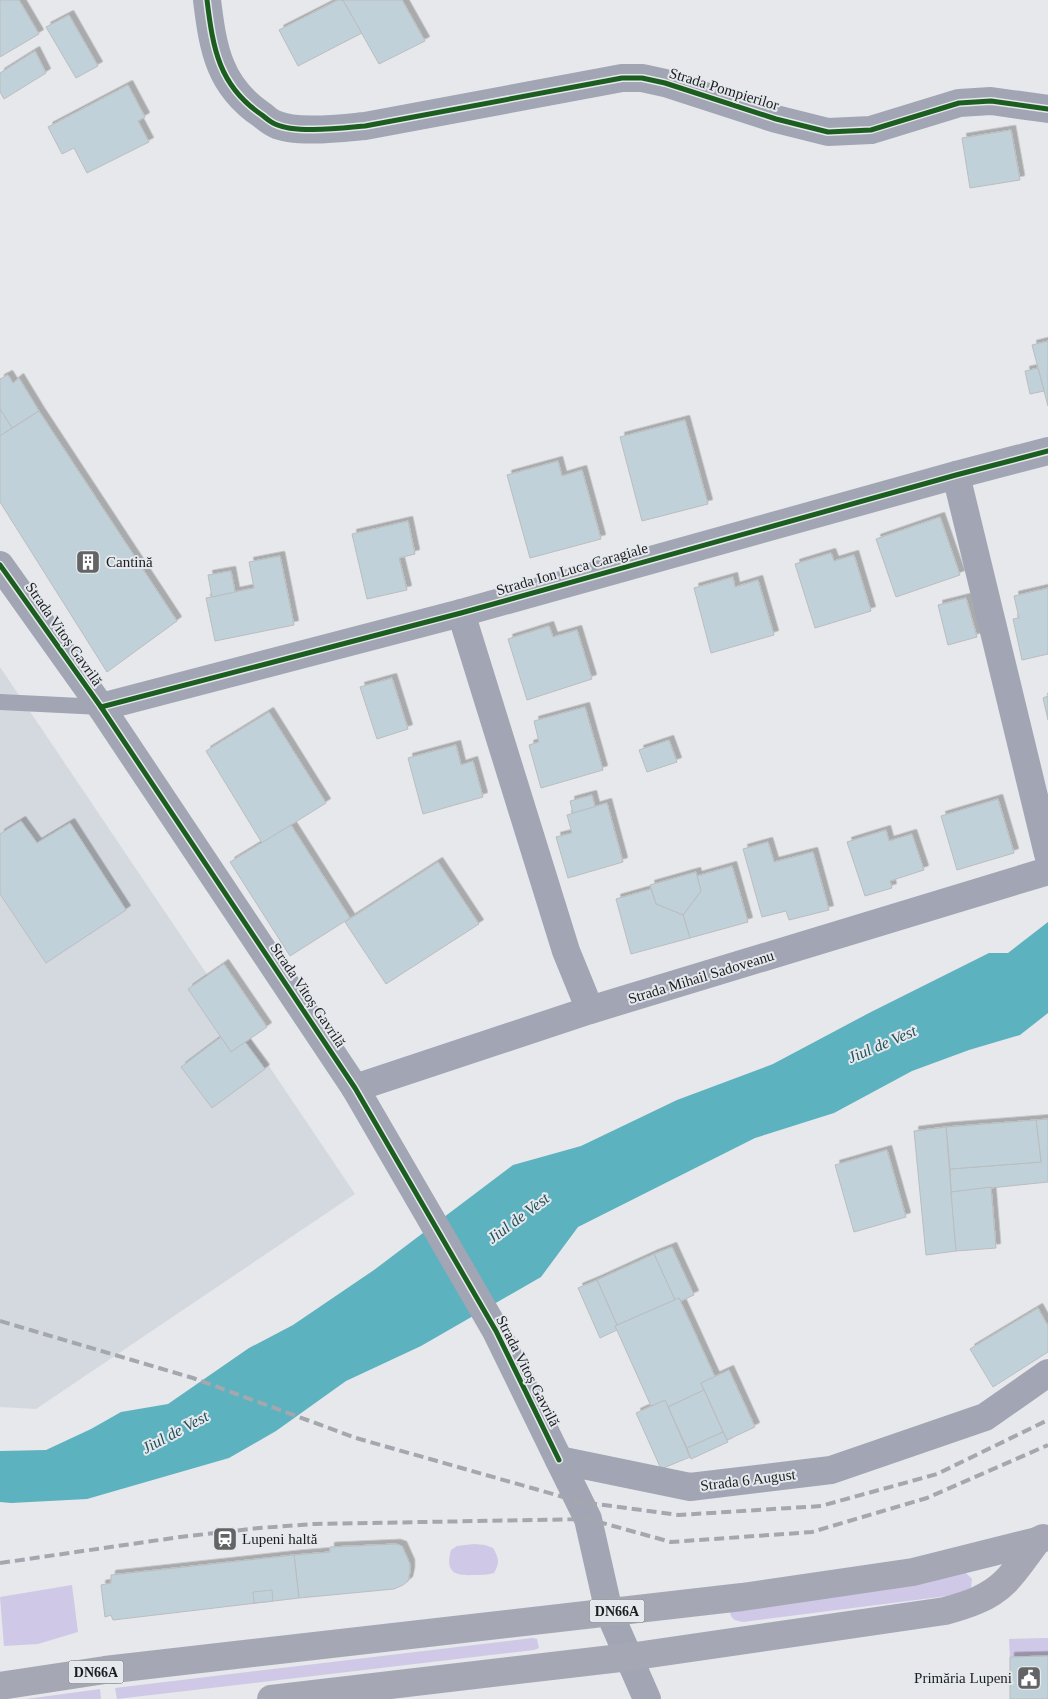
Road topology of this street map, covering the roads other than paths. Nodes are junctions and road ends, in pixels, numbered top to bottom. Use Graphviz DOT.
graph roads {
  1 [pos="207,0"];
  2 [pos="1048,109"];
  3 [pos="1048,451"];
  4 [pos="956,475"];
  5 [pos="0,564"];
  6 [pos="461,612"];
  7 [pos="0,702"];
  8 [pos="101,707"];
  9 [pos="1048,854"];
  10 [pos="1048,871"];
  11 [pos="590,1010"];
  12 [pos="355,1088"];
  13 [pos="1048,1373"];
  14 [pos="559,1460"];
  15 [pos="1044,1541"];
  16 [pos="609,1612"];
  17 [pos="629,1657"];
  18 [pos="0,1686"];
  19 [pos="271,1699"];
  20 [pos="647,1699"];
  1 -- 2 [label="street, Strada Pompierilor"];
  3 -- 4 [label="street, Strada Ion Luca Caragiale"];
  4 -- 6 [label="street, Strada Ion Luca Caragiale"];
  4 -- 9 [label="street"];
  5 -- 8 [label="street, Strada Vitoș Gavrilă"];
  6 -- 8 [label="street, Strada Ion Luca Caragiale"];
  6 -- 11 [label="street"];
  7 -- 8 [label="lane"];
  8 -- 12 [label="street, Strada Vitoș Gavrilă"];
  10 -- 11 [label="street, Strada Mihail Sadoveanu"];
  11 -- 12 [label="street, Strada Mihail Sadoveanu"];
  12 -- 14 [label="street, Strada Vitoș Gavrilă"];
  13 -- 14 [label="street, Strada 6 August"];
  14 -- 16 [label="street"];
  15 -- 16 [label="main road, DN66A"];
  15 -- 17 [label="main road, DN66A"];
  16 -- 17 [label="street"];
  16 -- 18 [label="main road, DN66A"];
  17 -- 19 [label="main road, DN66A"];
  17 -- 20 [label="street"];
}
